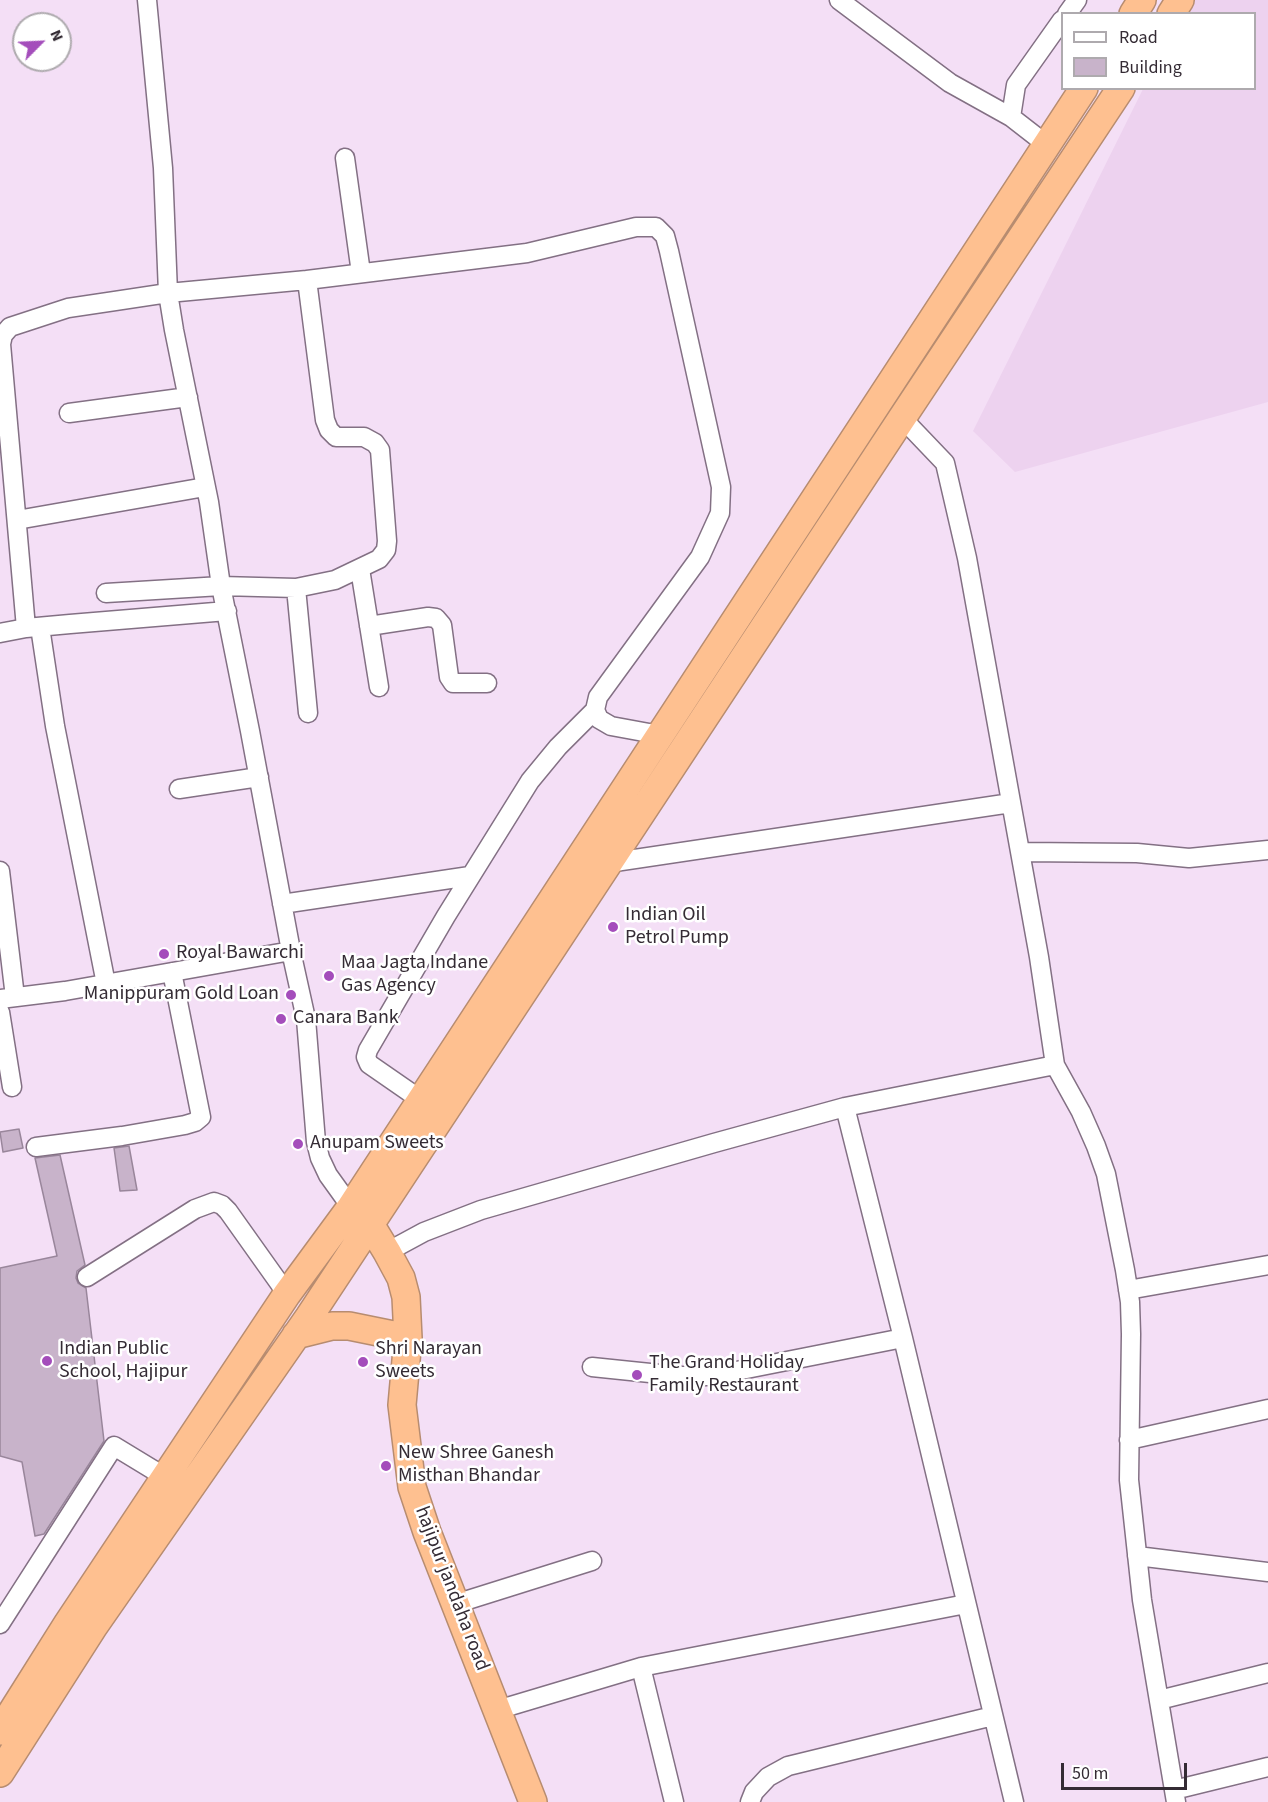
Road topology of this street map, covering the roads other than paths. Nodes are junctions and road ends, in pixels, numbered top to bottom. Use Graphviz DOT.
graph roads {
  1 [pos="147,0"];
  2 [pos="839,0"];
  3 [pos="1061,21"];
  4 [pos="1083,90"];
  5 [pos="1120,90"];
  6 [pos="1011,117"];
  7 [pos="1047,145"];
  8 [pos="345,158"];
  9 [pos="361,273"];
  10 [pos="307,280"];
  11 [pos="168,293"];
  12 [pos="188,397"];
  13 [pos="69,413"];
  14 [pos="902,418"];
  15 [pos="206,487"];
  16 [pos="18,520"];
  17 [pos="360,569"];
  18 [pos="221,586"];
  19 [pos="296,588"];
  20 [pos="106,593"];
  21 [pos="227,611"];
  22 [pos="369,626"];
  23 [pos="33,628"];
  24 [pos="0,633"];
  25 [pos="487,683"];
  26 [pos="379,687"];
  27 [pos="595,710"];
  28 [pos="308,713"];
  29 [pos="660,735"];
  30 [pos="259,777"];
  31 [pos="179,789"];
  32 [pos="1011,803"];
  33 [pos="1268,850"];
  34 [pos="1020,852"];
  35 [pos="608,863"];
  36 [pos="0,871"];
  37 [pos="470,876"];
  38 [pos="282,904"];
  39 [pos="291,951"];
  40 [pos="172,972"];
  41 [pos="106,984"];
  42 [pos="8,998"];
  43 [pos="0,1012"];
  44 [pos="1055,1065"];
  45 [pos="12,1087"];
  46 [pos="421,1100"];
  47 [pos="845,1107"];
  48 [pos="36,1147"];
  49 [pos="361,1215"];
  50 [pos="387,1252"];
  51 [pos="1268,1265"];
  52 [pos="87,1277"];
  53 [pos="1128,1290"];
  54 [pos="287,1294"];
  55 [pos="296,1335"];
  56 [pos="408,1338"];
  57 [pos="903,1338"];
  58 [pos="592,1367"];
  59 [pos="1268,1409"];
  60 [pos="1129,1440"];
  61 [pos="165,1477"];
  62 [pos="1137,1556"];
  63 [pos="592,1561"];
  64 [pos="1268,1572"];
  65 [pos="455,1604"];
  66 [pos="966,1604"];
  67 [pos="0,1624"];
  68 [pos="640,1667"];
  69 [pos="1268,1673"];
  70 [pos="1159,1700"];
  71 [pos="497,1710"];
  72 [pos="993,1716"];
  73 [pos="0,1731"];
  74 [pos="1268,1767"];
  75 [pos="0,1773"];
  76 [pos="1175,1796"];
  77 [pos="533,1802"];
  78 [pos="674,1802"];
  79 [pos="750,1802"];
  80 [pos="1014,1802"];
  1 -- 11 [label="street"];
  2 -- 6 [label="street"];
  3 -- 6 [label="street"];
  4 -- 7 [label="highway"];
  5 -- 14 [label="highway"];
  6 -- 7 [label="street"];
  7 -- 29 [label="highway"];
  8 -- 9 [label="street"];
  9 -- 10 [label="street"];
  9 -- 27 [label="street"];
  10 -- 11 [label="street"];
  10 -- 17 [label="street"];
  11 -- 12 [label="street"];
  11 -- 16 [label="street"];
  12 -- 13 [label="street"];
  12 -- 15 [label="street"];
  14 -- 32 [label="street"];
  14 -- 35 [label="highway"];
  15 -- 16 [label="street"];
  15 -- 18 [label="street"];
  16 -- 23 [label="street"];
  17 -- 19 [label="street"];
  17 -- 22 [label="street"];
  18 -- 19 [label="street"];
  18 -- 20 [label="street"];
  18 -- 21 [label="street"];
  19 -- 28 [label="street"];
  21 -- 23 [label="street"];
  21 -- 30 [label="street"];
  22 -- 25 [label="street"];
  22 -- 26 [label="street"];
  23 -- 24 [label="street"];
  23 -- 41 [label="street"];
  27 -- 29 [label="street"];
  27 -- 37 [label="street"];
  29 -- 46 [label="highway"];
  30 -- 31 [label="street"];
  30 -- 38 [label="street"];
  32 -- 34 [label="street"];
  32 -- 35 [label="street"];
  33 -- 34 [label="street"];
  34 -- 44 [label="street"];
  35 -- 49 [label="highway"];
  36 -- 42 [label="street"];
  37 -- 38 [label="street"];
  37 -- 46 [label="street"];
  38 -- 39 [label="street"];
  39 -- 40 [label="street"];
  39 -- 49 [label="street"];
  40 -- 41 [label="street"];
  40 -- 48 [label="street"];
  41 -- 42 [label="street"];
  43 -- 45 [label="street"];
  44 -- 47 [label="street"];
  44 -- 53 [label="street"];
  46 -- 49 [label="highway"];
  47 -- 50 [label="street"];
  47 -- 57 [label="street"];
  49 -- 50 [label="highway, hajipur jandaha road"];
  49 -- 54 [label="highway"];
  49 -- 55 [label="highway"];
  50 -- 56 [label="highway, hajipur jandaha road"];
  51 -- 53 [label="street"];
  52 -- 54 [label="street"];
  53 -- 60 [label="street"];
  54 -- 61 [label="highway"];
  55 -- 56 [label="highway"];
  55 -- 75 [label="highway"];
  56 -- 65 [label="highway, hajipur jandaha road"];
  57 -- 58 [label="street"];
  57 -- 66 [label="street"];
  59 -- 60 [label="street"];
  60 -- 62 [label="street"];
  61 -- 67 [label="street"];
  61 -- 73 [label="highway"];
  62 -- 64 [label="street"];
  62 -- 70 [label="street"];
  63 -- 65 [label="street"];
  65 -- 71 [label="highway, hajipur jandaha road"];
  66 -- 68 [label="street"];
  66 -- 72 [label="street"];
  68 -- 71 [label="street"];
  68 -- 78 [label="street"];
  69 -- 70 [label="street"];
  70 -- 76 [label="street"];
  71 -- 77 [label="highway, hajipur jandaha road"];
  72 -- 79 [label="street"];
  72 -- 80 [label="street"];
  74 -- 76 [label="street"];
}
